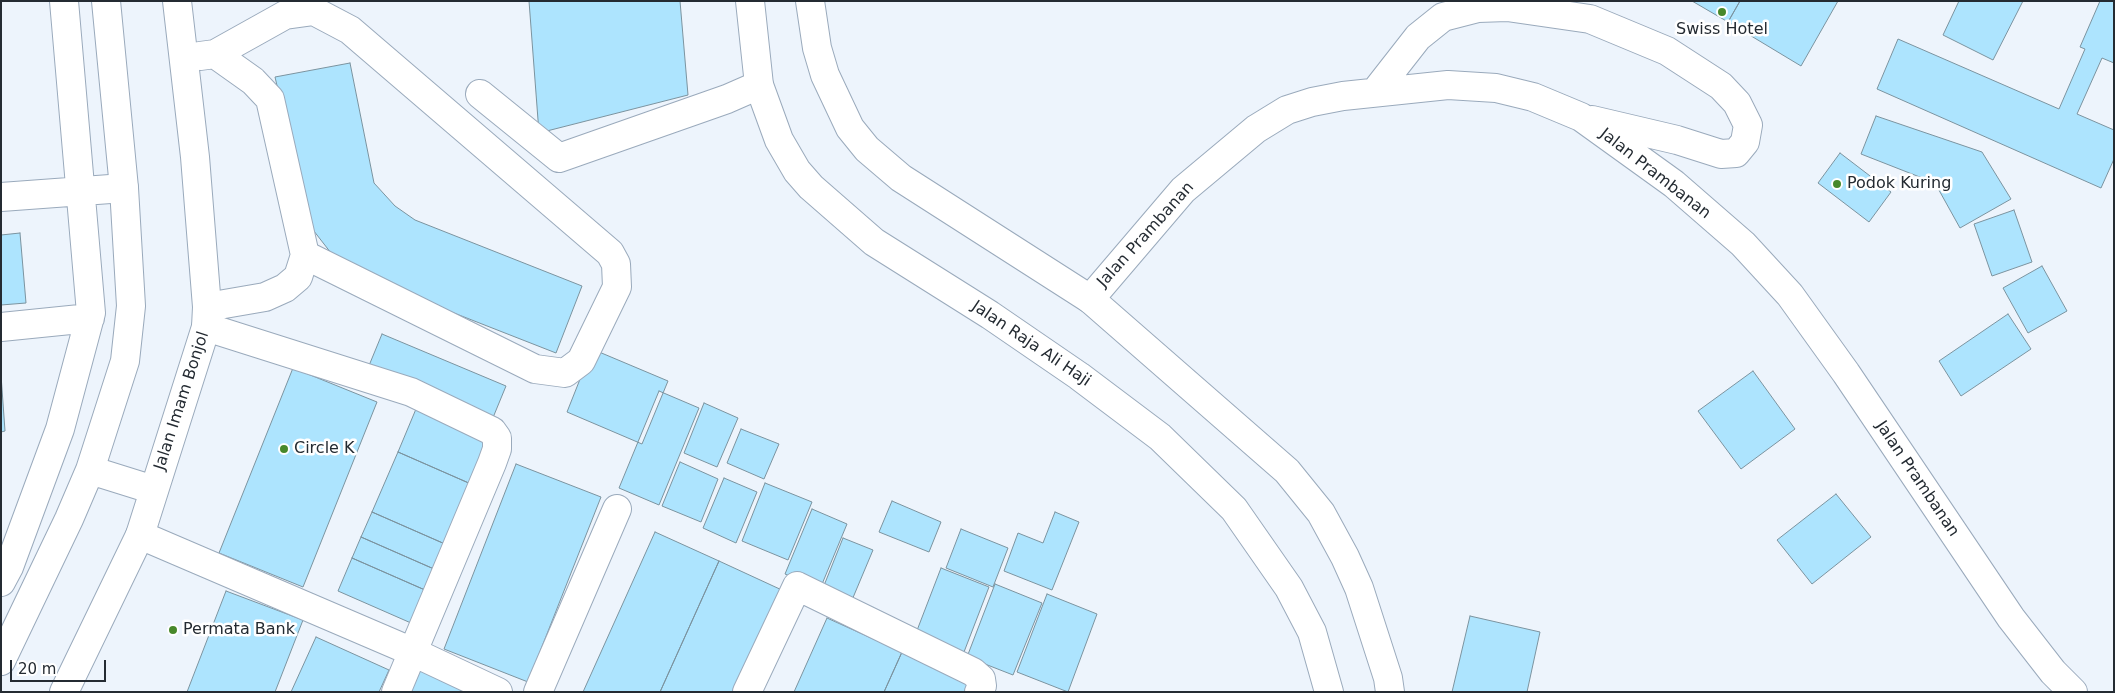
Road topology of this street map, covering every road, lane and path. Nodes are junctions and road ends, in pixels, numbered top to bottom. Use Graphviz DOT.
graph roads {
  1 [pos="64,1"];
  2 [pos="106,1"];
  3 [pos="177,1"];
  4 [pos="750,1"];
  5 [pos="810,1"];
  6 [pos="215,54"];
  7 [pos="183,58"];
  8 [pos="760,85"];
  9 [pos="1375,92"];
  10 [pos="480,94"];
  11 [pos="1581,117"];
  12 [pos="124,188"];
  13 [pos="80,192"];
  14 [pos="1,197"];
  15 [pos="305,255"];
  16 [pos="1090,299"];
  17 [pos="207,317"];
  18 [pos="90,318"];
  19 [pos="1,327"];
  20 [pos="90,470"];
  21 [pos="154,490"];
  22 [pos="617,509"];
  23 [pos="140,535"];
  24 [pos="1,582"];
  25 [pos="413,652"];
  26 [pos="1,661"];
  27 [pos="64,692"];
  28 [pos="396,692"];
  29 [pos="498,692"];
  30 [pos="538,692"];
  31 [pos="747,692"];
  32 [pos="979,692"];
  33 [pos="1329,692"];
  34 [pos="1390,692"];
  35 [pos="2073,692"];
  1 -- 13 [label="street"];
  2 -- 12 [label="street"];
  3 -- 7 [label="street, Jalan Imam Bonjol"];
  4 -- 8 [label="street, Jalan Raja Ali Haji"];
  5 -- 16 [label="street"];
  6 -- 7 [label="street"];
  6 -- 15 [label="street"];
  6 -- 15 [label="street"];
  7 -- 17 [label="street, Jalan Imam Bonjol"];
  8 -- 10 [label="street"];
  8 -- 33 [label="street, Jalan Raja Ali Haji"];
  9 -- 11 [label="street, Jalan Prambanan"];
  9 -- 11 [label="street"];
  9 -- 16 [label="street, Jalan Prambanan"];
  11 -- 35 [label="street, Jalan Prambanan"];
  12 -- 13 [label="street"];
  12 -- 20 [label="street"];
  13 -- 14 [label="street"];
  13 -- 18 [label="street"];
  15 -- 17 [label="street"];
  16 -- 34 [label="street"];
  17 -- 21 [label="street, Jalan Imam Bonjol"];
  17 -- 25 [label="street"];
  18 -- 19 [label="street"];
  18 -- 24 [label="street"];
  20 -- 21 [label="street"];
  20 -- 26 [label="street"];
  21 -- 23 [label="street, Jalan Imam Bonjol"];
  22 -- 30 [label="street"];
  23 -- 25 [label="street"];
  23 -- 27 [label="street, Jalan Imam Bonjol"];
  25 -- 28 [label="street"];
  25 -- 29 [label="street"];
  31 -- 32 [label="street"];
}
